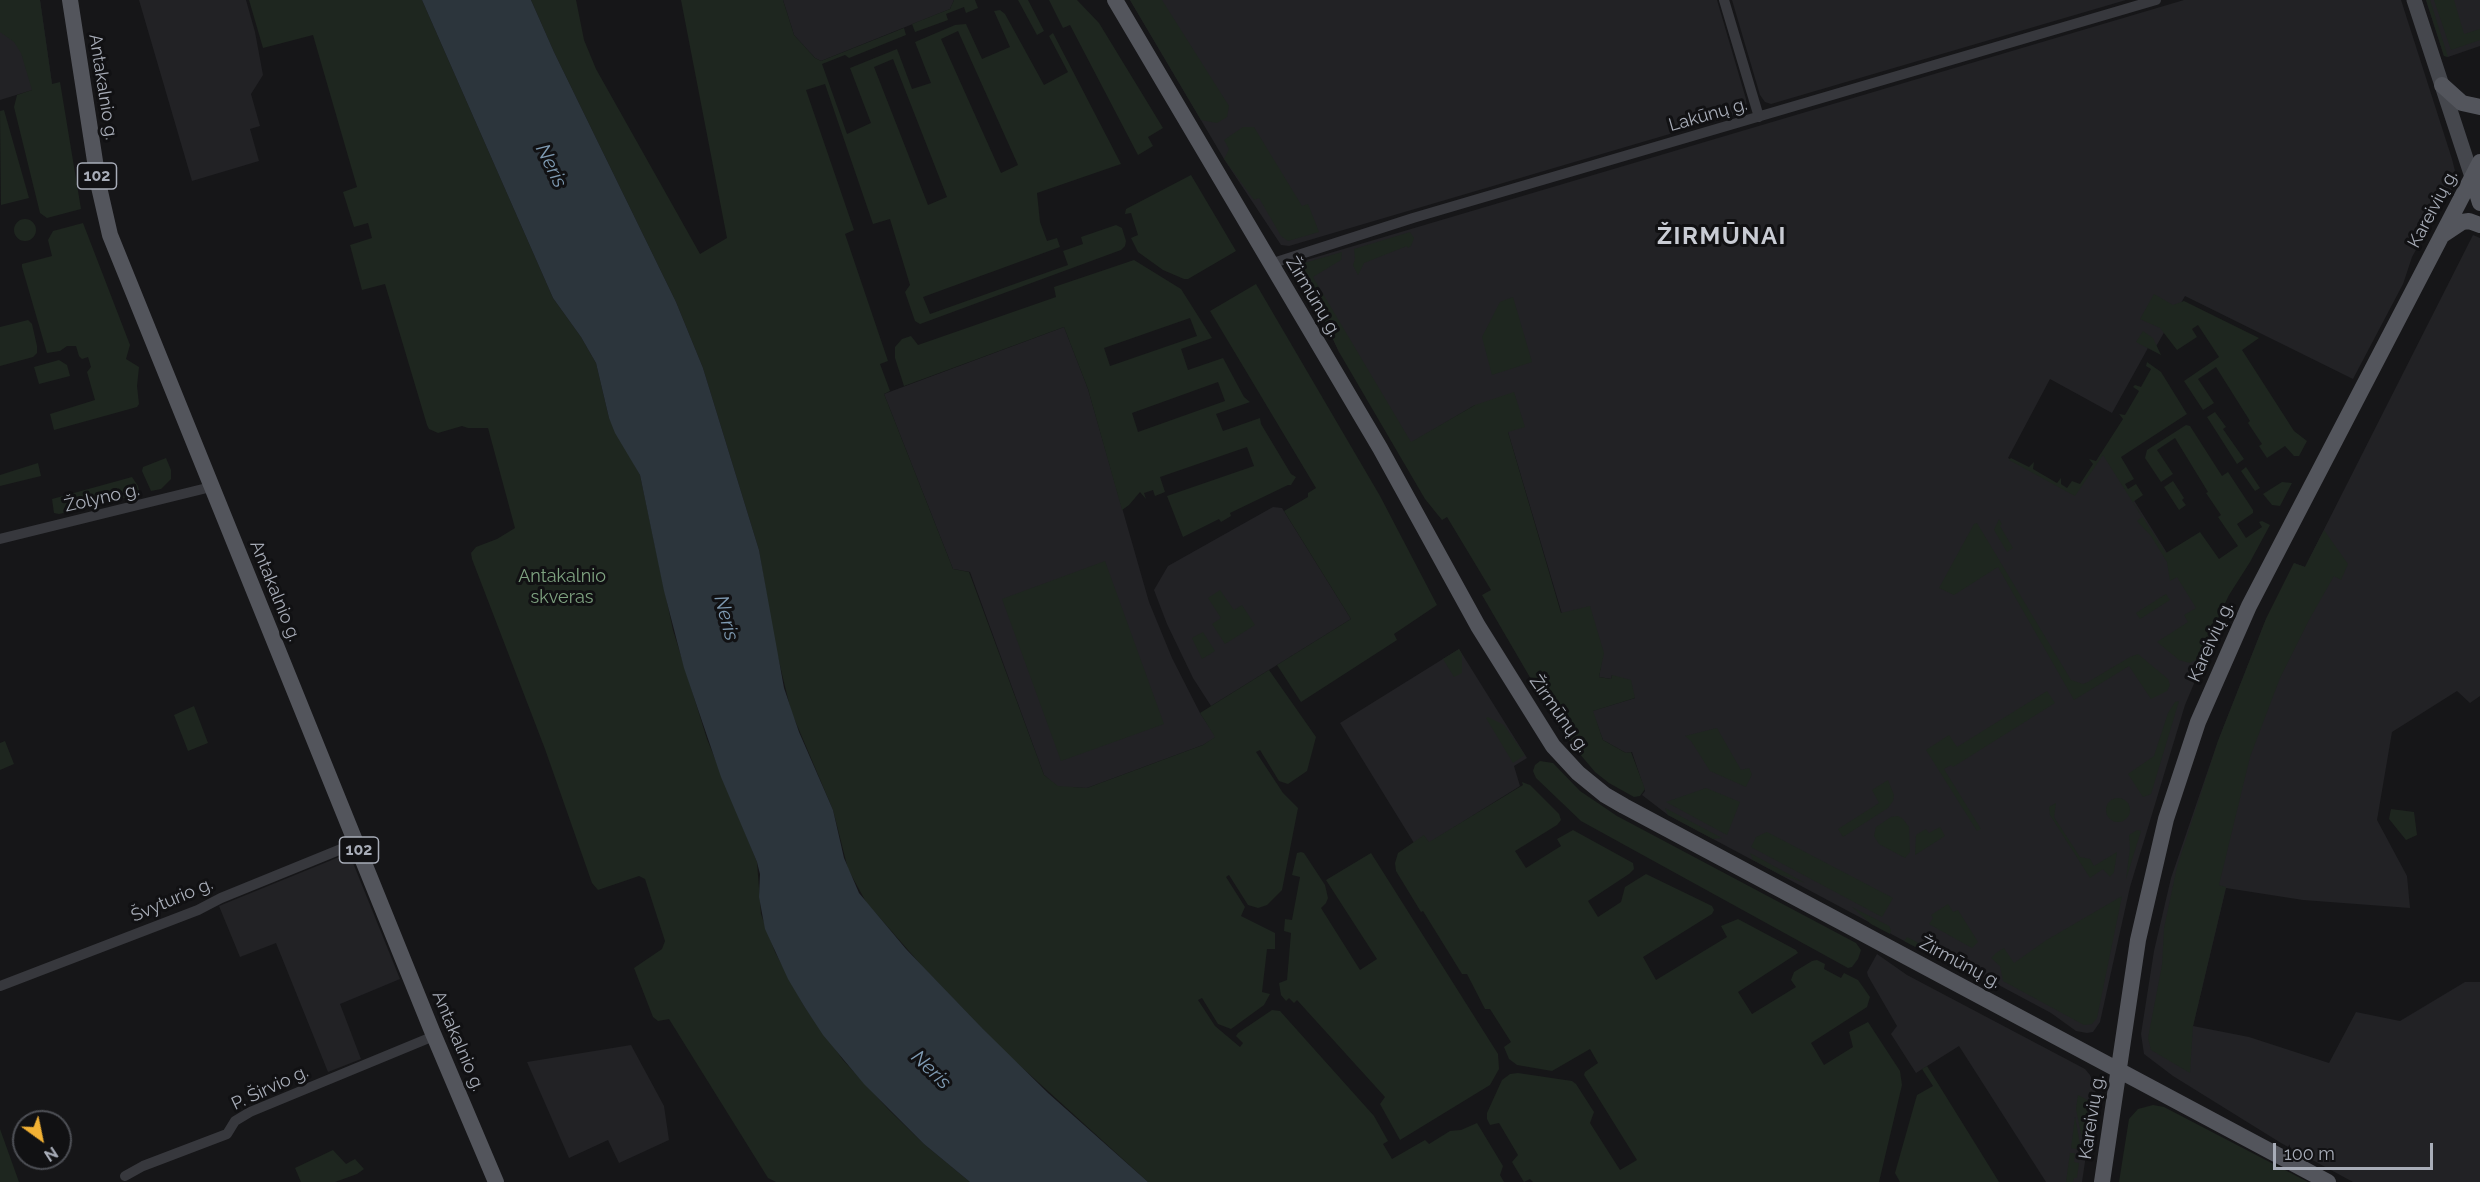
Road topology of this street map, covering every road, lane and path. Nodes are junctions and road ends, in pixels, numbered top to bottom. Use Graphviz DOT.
graph roads {
  1 [pos="70,0"];
  2 [pos="1115,0"];
  3 [pos="1724,0"];
  4 [pos="2156,0"];
  5 [pos="2414,0"];
  6 [pos="2442,85"];
  7 [pos="2480,107"];
  8 [pos="1759,117"];
  9 [pos="2480,162"];
  10 [pos="2472,177"];
  11 [pos="2480,203"];
  12 [pos="2480,225"];
  13 [pos="2441,236"];
  14 [pos="1270,264"];
  15 [pos="211,487"];
  16 [pos="0,539"];
  17 [pos="356,843"];
  18 [pos="0,986"];
  19 [pos="434,1036"];
  20 [pos="2119,1070"];
  21 [pos="125,1176"];
  22 [pos="496,1182"];
  23 [pos="2102,1182"];
  24 [pos="2328,1182"];
  1 -- 15 [label="main road, Antakalnio g. / 102"];
  2 -- 14 [label="main road, Žirmūnų g."];
  3 -- 8 [label="street"];
  4 -- 8 [label="street, Lakūnų g."];
  5 -- 6 [label="main road"];
  6 -- 7 [label="main road"];
  6 -- 10 [label="main road"];
  8 -- 14 [label="street, Lakūnų g."];
  9 -- 10 [label="main road, Kareivių g."];
  10 -- 11 [label="main road"];
  10 -- 13 [label="main road, Kareivių g."];
  12 -- 13 [label="main road"];
  13 -- 20 [label="main road, Kareivių g."];
  14 -- 20 [label="main road, Žirmūnų g."];
  15 -- 16 [label="street, Žolyno g."];
  15 -- 17 [label="main road, Antakalnio g. / 102"];
  17 -- 18 [label="street, Švyturio g."];
  17 -- 19 [label="main road, Antakalnio g. / 102"];
  19 -- 21 [label="street, P. Širvio g."];
  19 -- 22 [label="main road, Antakalnio g. / 102"];
  20 -- 23 [label="main road, Kareivių g."];
  20 -- 24 [label="main road, Žirmūnų g."];
}
